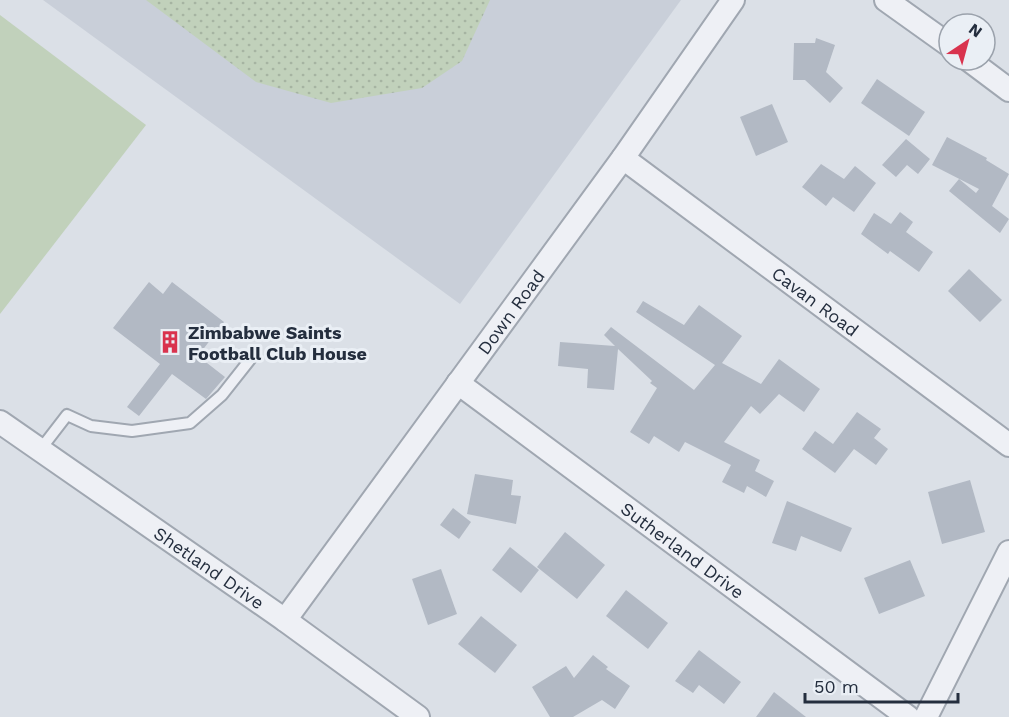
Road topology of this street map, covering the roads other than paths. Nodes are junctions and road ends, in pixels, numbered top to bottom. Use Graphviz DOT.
graph roads {
  1 [pos="733,0"];
  2 [pos="886,0"];
  3 [pos="937,36"];
  4 [pos="985,72"];
  5 [pos="1009,90"];
  6 [pos="623,158"];
  7 [pos="252,357"];
  8 [pos="458,382"];
  9 [pos="0,422"];
  10 [pos="1009,445"];
  11 [pos="40,450"];
  12 [pos="1009,552"];
  13 [pos="285,620"];
  14 [pos="418,717"];
  15 [pos="909,717"];
  16 [pos="926,717"];
  1 -- 6 [label="street, Down Road"];
  2 -- 3 [label="street"];
  4 -- 5 [label="street"];
  6 -- 8 [label="street, Down Road"];
  6 -- 10 [label="street, Cavan Road"];
  7 -- 11 [label="lane"];
  8 -- 13 [label="street, Down Road"];
  8 -- 15 [label="street, Sutherland Drive"];
  9 -- 11 [label="street, Shetland Drive"];
  11 -- 13 [label="street, Shetland Drive"];
  12 -- 16 [label="street"];
  13 -- 14 [label="street, Shetland Drive"];
}
